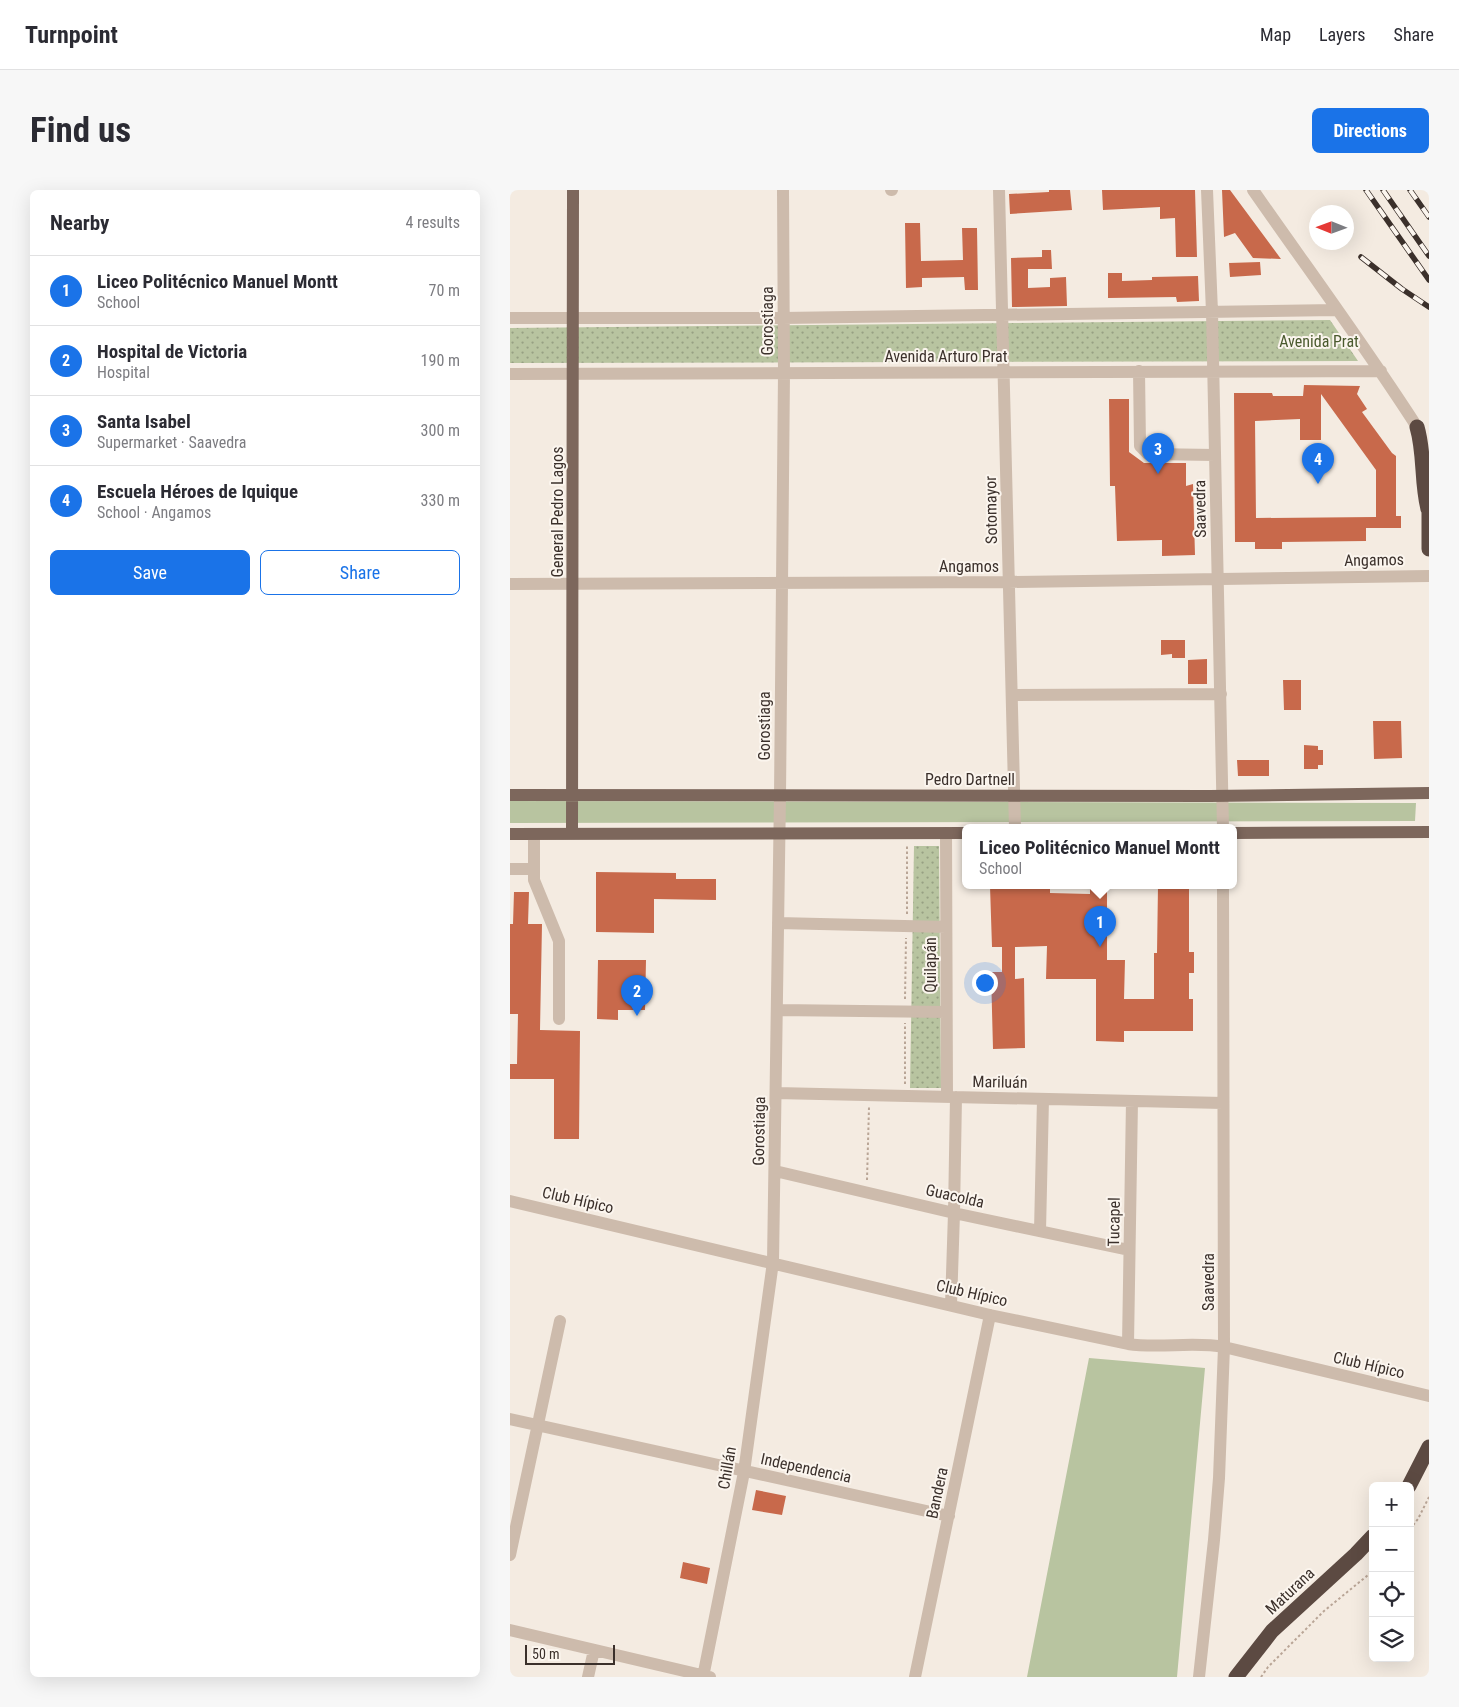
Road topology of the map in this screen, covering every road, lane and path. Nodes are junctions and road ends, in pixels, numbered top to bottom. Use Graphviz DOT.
graph roads {
  1 [pos="573,190"];
  2 [pos="783,190"];
  3 [pos="999,190"];
  4 [pos="1207,190"];
  5 [pos="1253,190"];
  6 [pos="1336,310"];
  7 [pos="1212,312"];
  8 [pos="1002,316"];
  9 [pos="510,318"];
  10 [pos="573,318"];
  11 [pos="783,318"];
  12 [pos="1139,371"];
  13 [pos="1213,371"];
  14 [pos="1381,371"];
  15 [pos="1004,372"];
  16 [pos="574,373"];
  17 [pos="784,373"];
  18 [pos="510,374"];
  19 [pos="1423,430"];
  20 [pos="1429,444"];
  21 [pos="1215,454"];
  22 [pos="1429,503"];
  23 [pos="1428,510"];
  24 [pos="1429,549"];
  25 [pos="1429,576"];
  26 [pos="1218,579"];
  27 [pos="1009,582"];
  28 [pos="510,584"];
  29 [pos="573,584"];
  30 [pos="781,584"];
  31 [pos="1221,694"];
  32 [pos="1012,695"];
  33 [pos="1429,793"];
  34 [pos="510,795"];
  35 [pos="572,795"];
  36 [pos="780,795"];
  37 [pos="1014,796"];
  38 [pos="1223,796"];
  39 [pos="1015,824"];
  40 [pos="1223,824"];
  41 [pos="1429,832"];
  42 [pos="908,833"];
  43 [pos="946,833"];
  44 [pos="962,833"];
  45 [pos="1237,833"];
  46 [pos="510,834"];
  47 [pos="534,834"];
  48 [pos="572,834"];
  49 [pos="779,834"];
  50 [pos="510,869"];
  51 [pos="533,869"];
  52 [pos="1223,889"];
  53 [pos="778,923"];
  54 [pos="906,926"];
  55 [pos="946,927"];
  56 [pos="777,1010"];
  57 [pos="905,1011"];
  58 [pos="946,1012"];
  59 [pos="559,1019"];
  60 [pos="776,1093"];
  61 [pos="869,1095"];
  62 [pos="904,1096"];
  63 [pos="951,1097"];
  64 [pos="1043,1099"];
  65 [pos="1132,1101"];
  66 [pos="1223,1103"];
  67 [pos="774,1170"];
  68 [pos="867,1192"];
  69 [pos="510,1201"];
  70 [pos="954,1213"];
  71 [pos="1040,1231"];
  72 [pos="1130,1250"];
  73 [pos="773,1262"];
  74 [pos="951,1305"];
  75 [pos="990,1315"];
  76 [pos="560,1321"];
  77 [pos="1128,1344"];
  78 [pos="1224,1347"];
  79 [pos="1429,1396"];
  80 [pos="510,1420"];
  81 [pos="538,1426"];
  82 [pos="1429,1448"];
  83 [pos="744,1472"];
  84 [pos="1411,1482"];
  85 [pos="1429,1497"];
  86 [pos="949,1516"];
  87 [pos="1412,1527"];
  88 [pos="1369,1540"];
  89 [pos="510,1555"];
  90 [pos="1372,1572"];
  91 [pos="510,1630"];
  92 [pos="594,1650"];
  93 [pos="706,1676"];
  94 [pos="588,1677"];
  95 [pos="915,1677"];
  96 [pos="1199,1677"];
  97 [pos="1236,1677"];
  98 [pos="1261,1677"];
  1 -- 10 [label="main road, General Pedro Lagos"];
  2 -- 11 [label="street, Gorostiaga"];
  3 -- 8 [label="street, Sotomayor"];
  4 -- 7 [label="street, Saavedra"];
  5 -- 6 [label="street"];
  6 -- 7 [label="street"];
  6 -- 14 [label="street"];
  7 -- 8 [label="street"];
  7 -- 13 [label="street, Saavedra"];
  8 -- 11 [label="street"];
  8 -- 15 [label="street, Sotomayor"];
  9 -- 10 [label="street"];
  10 -- 11 [label="street"];
  10 -- 16 [label="main road, General Pedro Lagos"];
  11 -- 17 [label="street, Gorostiaga"];
  12 -- 13 [label="street, Avenida Arturo Prat"];
  12 -- 15 [label="street, Avenida Arturo Prat"];
  12 -- 21 [label="street"];
  13 -- 14 [label="street, Avenida Arturo Prat"];
  13 -- 21 [label="street, Saavedra"];
  14 -- 19 [label="street"];
  15 -- 17 [label="street, Avenida Arturo Prat"];
  15 -- 27 [label="street, Sotomayor"];
  16 -- 17 [label="street, Avenida Arturo Prat"];
  16 -- 18 [label="street, Avenida Arturo Prat"];
  16 -- 29 [label="main road, General Pedro Lagos"];
  17 -- 30 [label="street, Gorostiaga"];
  19 -- 20 [label="highway"];
  19 -- 23 [label="highway"];
  21 -- 26 [label="street, Saavedra"];
  22 -- 23 [label="highway"];
  23 -- 24 [label="highway"];
  25 -- 26 [label="street, Angamos"];
  26 -- 27 [label="street, Angamos"];
  26 -- 31 [label="street, Saavedra"];
  27 -- 30 [label="street, Angamos"];
  27 -- 32 [label="street, Sotomayor"];
  28 -- 29 [label="street, Angamos"];
  29 -- 30 [label="street, Angamos"];
  29 -- 35 [label="main road, General Pedro Lagos"];
  30 -- 36 [label="street, Gorostiaga"];
  31 -- 32 [label="street"];
  31 -- 38 [label="street, Saavedra"];
  32 -- 37 [label="street, Sotomayor"];
  33 -- 38 [label="main road, Pedro Dartnell"];
  34 -- 35 [label="main road, Pedro Dartnell"];
  35 -- 36 [label="main road, Pedro Dartnell"];
  35 -- 48 [label="main road, General Pedro Lagos"];
  36 -- 37 [label="main road, Pedro Dartnell"];
  36 -- 49 [label="street, Gorostiaga"];
  37 -- 38 [label="main road, Pedro Dartnell"];
  37 -- 39 [label="street, Sotomayor"];
  38 -- 40 [label="street, Saavedra"];
  41 -- 45 [label="main road"];
  42 -- 43 [label="main road"];
  42 -- 49 [label="main road"];
  42 -- 54 [label="path"];
  43 -- 44 [label="main road"];
  43 -- 55 [label="street, Quilapán"];
  46 -- 47 [label="main road"];
  47 -- 48 [label="main road"];
  47 -- 51 [label="street"];
  48 -- 49 [label="main road"];
  49 -- 53 [label="street, Gorostiaga"];
  50 -- 51 [label="street"];
  51 -- 59 [label="street"];
  52 -- 66 [label="street, Saavedra"];
  53 -- 54 [label="street"];
  53 -- 56 [label="street, Gorostiaga"];
  54 -- 55 [label="street"];
  54 -- 57 [label="path"];
  55 -- 58 [label="street, Quilapán"];
  56 -- 57 [label="street"];
  56 -- 60 [label="street, Gorostiaga"];
  57 -- 58 [label="street"];
  57 -- 62 [label="path"];
  58 -- 63 [label="street, Quilapán"];
  60 -- 61 [label="street, Mariluán"];
  60 -- 67 [label="street, Gorostiaga"];
  61 -- 62 [label="street, Mariluán"];
  61 -- 68 [label="path"];
  62 -- 63 [label="street, Mariluán"];
  63 -- 64 [label="street, Mariluán"];
  63 -- 70 [label="street, Quilapán"];
  64 -- 65 [label="street, Mariluán"];
  64 -- 71 [label="street"];
  65 -- 66 [label="street, Mariluán"];
  65 -- 72 [label="street, Tucapel"];
  66 -- 78 [label="street, Saavedra"];
  67 -- 68 [label="street, Guacolda"];
  67 -- 73 [label="street, Gorostiaga"];
  68 -- 70 [label="street, Guacolda"];
  69 -- 73 [label="street, Club Hípico"];
  70 -- 71 [label="street, Guacolda"];
  70 -- 74 [label="street, Quilapán"];
  71 -- 72 [label="street, Guacolda"];
  72 -- 77 [label="street, Tucapel"];
  73 -- 74 [label="street, Club Hípico"];
  73 -- 83 [label="street, Chillán"];
  74 -- 75 [label="street, Club Hípico"];
  75 -- 77 [label="street, Club Hípico"];
  75 -- 86 [label="street, Bandera"];
  76 -- 81 [label="street"];
  77 -- 78 [label="street, Club Hípico"];
  78 -- 79 [label="street, Club Hípico"];
  78 -- 96 [label="street, Saavedra"];
  80 -- 81 [label="street, Independencia"];
  81 -- 83 [label="street, Independencia"];
  81 -- 89 [label="street"];
  82 -- 84 [label="highway"];
  83 -- 86 [label="street, Independencia"];
  83 -- 93 [label="street, Chillán"];
  85 -- 87 [label="path"];
  86 -- 95 [label="street, Bandera"];
  88 -- 97 [label="highway, Maturana"];
  90 -- 98 [label="path"];
  91 -- 92 [label="street"];
  92 -- 93 [label="street"];
  92 -- 94 [label="street"];
}
